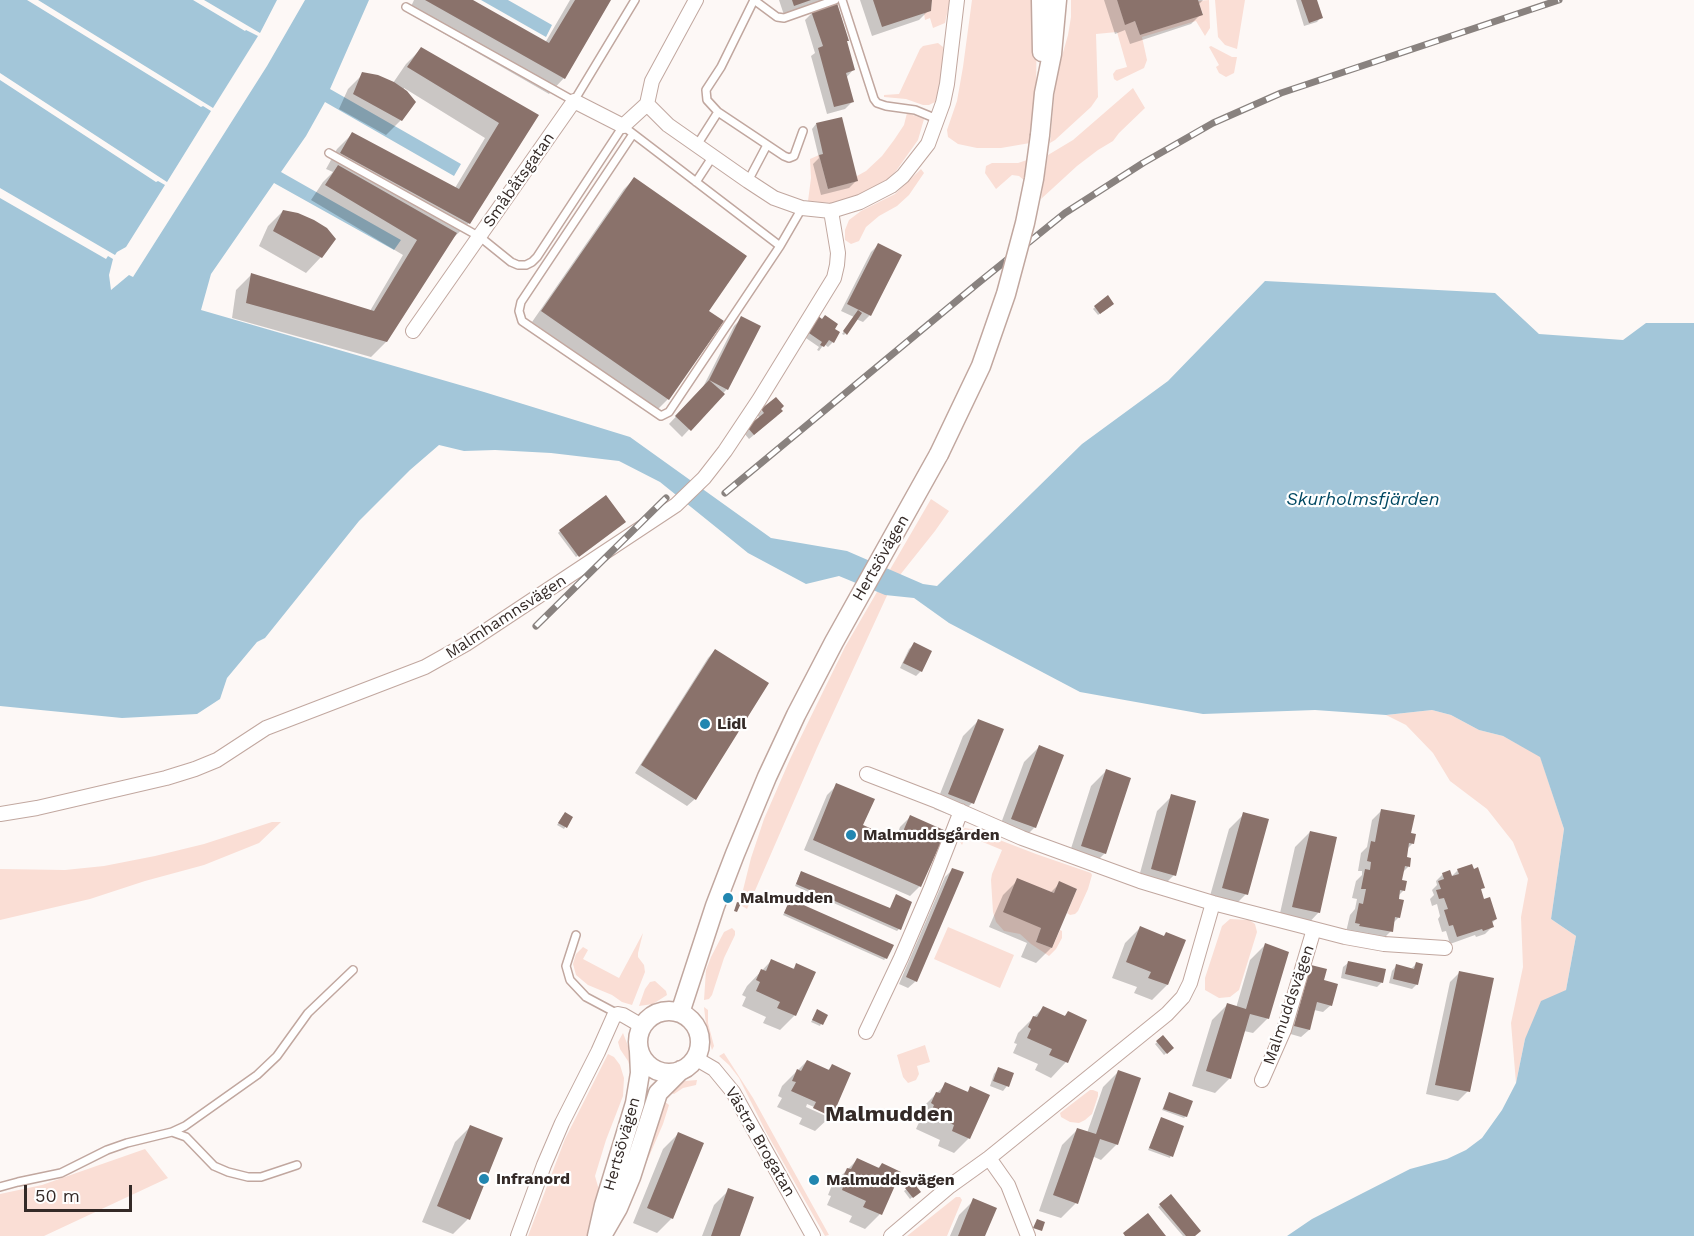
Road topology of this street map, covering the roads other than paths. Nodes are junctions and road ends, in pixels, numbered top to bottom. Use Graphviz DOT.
graph roads {
  1 [pos="635,0"];
  2 [pos="696,0"];
  3 [pos="835,0"];
  4 [pos="842,0"];
  5 [pos="957,0"];
  6 [pos="1041,0"];
  7 [pos="1057,0"];
  8 [pos="406,7"];
  9 [pos="1044,93"];
  10 [pos="573,101"];
  11 [pos="647,104"];
  12 [pos="718,112"];
  13 [pos="937,118"];
  14 [pos="628,130"];
  15 [pos="804,131"];
  16 [pos="697,145"];
  17 [pos="767,145"];
  18 [pos="329,153"];
  19 [pos="713,156"];
  20 [pos="748,181"];
  21 [pos="696,182"];
  22 [pos="802,208"];
  23 [pos="831,211"];
  24 [pos="480,237"];
  25 [pos="780,246"];
  26 [pos="413,331"];
  27 [pos="867,774"];
  28 [pos="961,811"];
  29 [pos="0,814"];
  30 [pos="1213,903"];
  31 [pos="1314,929"];
  32 [pos="576,936"];
  33 [pos="1445,948"];
  34 [pos="353,970"];
  35 [pos="680,1012"];
  36 [pos="618,1014"];
  37 [pos="642,1026"];
  38 [pos="866,1032"];
  39 [pos="639,1051"];
  40 [pos="695,1058"];
  41 [pos="681,1070"];
  42 [pos="1262,1080"];
  43 [pos="172,1132"];
  44 [pos="989,1158"];
  45 [pos="297,1165"];
  46 [pos="0,1187"];
  47 [pos="518,1236"];
  48 [pos="600,1236"];
  49 [pos="813,1236"];
  50 [pos="891,1236"];
  51 [pos="1028,1236"];
  1 -- 10 [label="lane"];
  2 -- 11 [label="street"];
  3 -- 12 [label="lane"];
  4 -- 13 [label="lane"];
  5 -- 13 [label="street"];
  6 -- 9 [label="main road, Hertsövägen"];
  7 -- 9 [label="main road, Hertsövägen"];
  8 -- 10 [label="lane"];
  9 -- 35 [label="main road, Hertsövägen, bridge"];
  10 -- 14 [label="street"];
  10 -- 24 [label="street, Småbåtsgatan"];
  11 -- 14 [label="street"];
  11 -- 16 [label="street"];
  12 -- 16 [label="lane"];
  12 -- 17 [label="lane"];
  13 -- 23 [label="street"];
  14 -- 21 [label="lane"];
  14 -- 24 [label="lane"];
  14 -- 25 [label="lane"];
  15 -- 17 [label="lane"];
  16 -- 19 [label="street"];
  17 -- 20 [label="lane"];
  18 -- 24 [label="lane"];
  19 -- 20 [label="street"];
  19 -- 21 [label="lane"];
  20 -- 22 [label="street"];
  21 -- 25 [label="lane"];
  22 -- 23 [label="street"];
  22 -- 25 [label="lane"];
  23 -- 29 [label="street, Malmhamnsvägen"];
  24 -- 26 [label="street, Småbåtsgatan"];
  27 -- 28 [label="street, Malmuddsvägen"];
  28 -- 30 [label="street, Malmuddsvägen"];
  28 -- 38 [label="street"];
  30 -- 31 [label="street, Malmuddsvägen"];
  30 -- 44 [label="street"];
  31 -- 33 [label="street, Malmuddsvägen"];
  31 -- 42 [label="street, Malmuddsvägen"];
  32 -- 36 [label="lane"];
  34 -- 43 [label="lane"];
  35 -- 37 [label="main road"];
  35 -- 40 [label="main road"];
  36 -- 37 [label="street"];
  36 -- 47 [label="street"];
  37 -- 39 [label="main road"];
  39 -- 41 [label="main road"];
  39 -- 48 [label="main road, Hertsövägen"];
  40 -- 41 [label="main road"];
  40 -- 49 [label="street, Västra Brogatan"];
  41 -- 48 [label="main road, Hertsövägen"];
  43 -- 45 [label="lane"];
  43 -- 46 [label="lane"];
  44 -- 50 [label="street"];
  44 -- 51 [label="street"];
}
